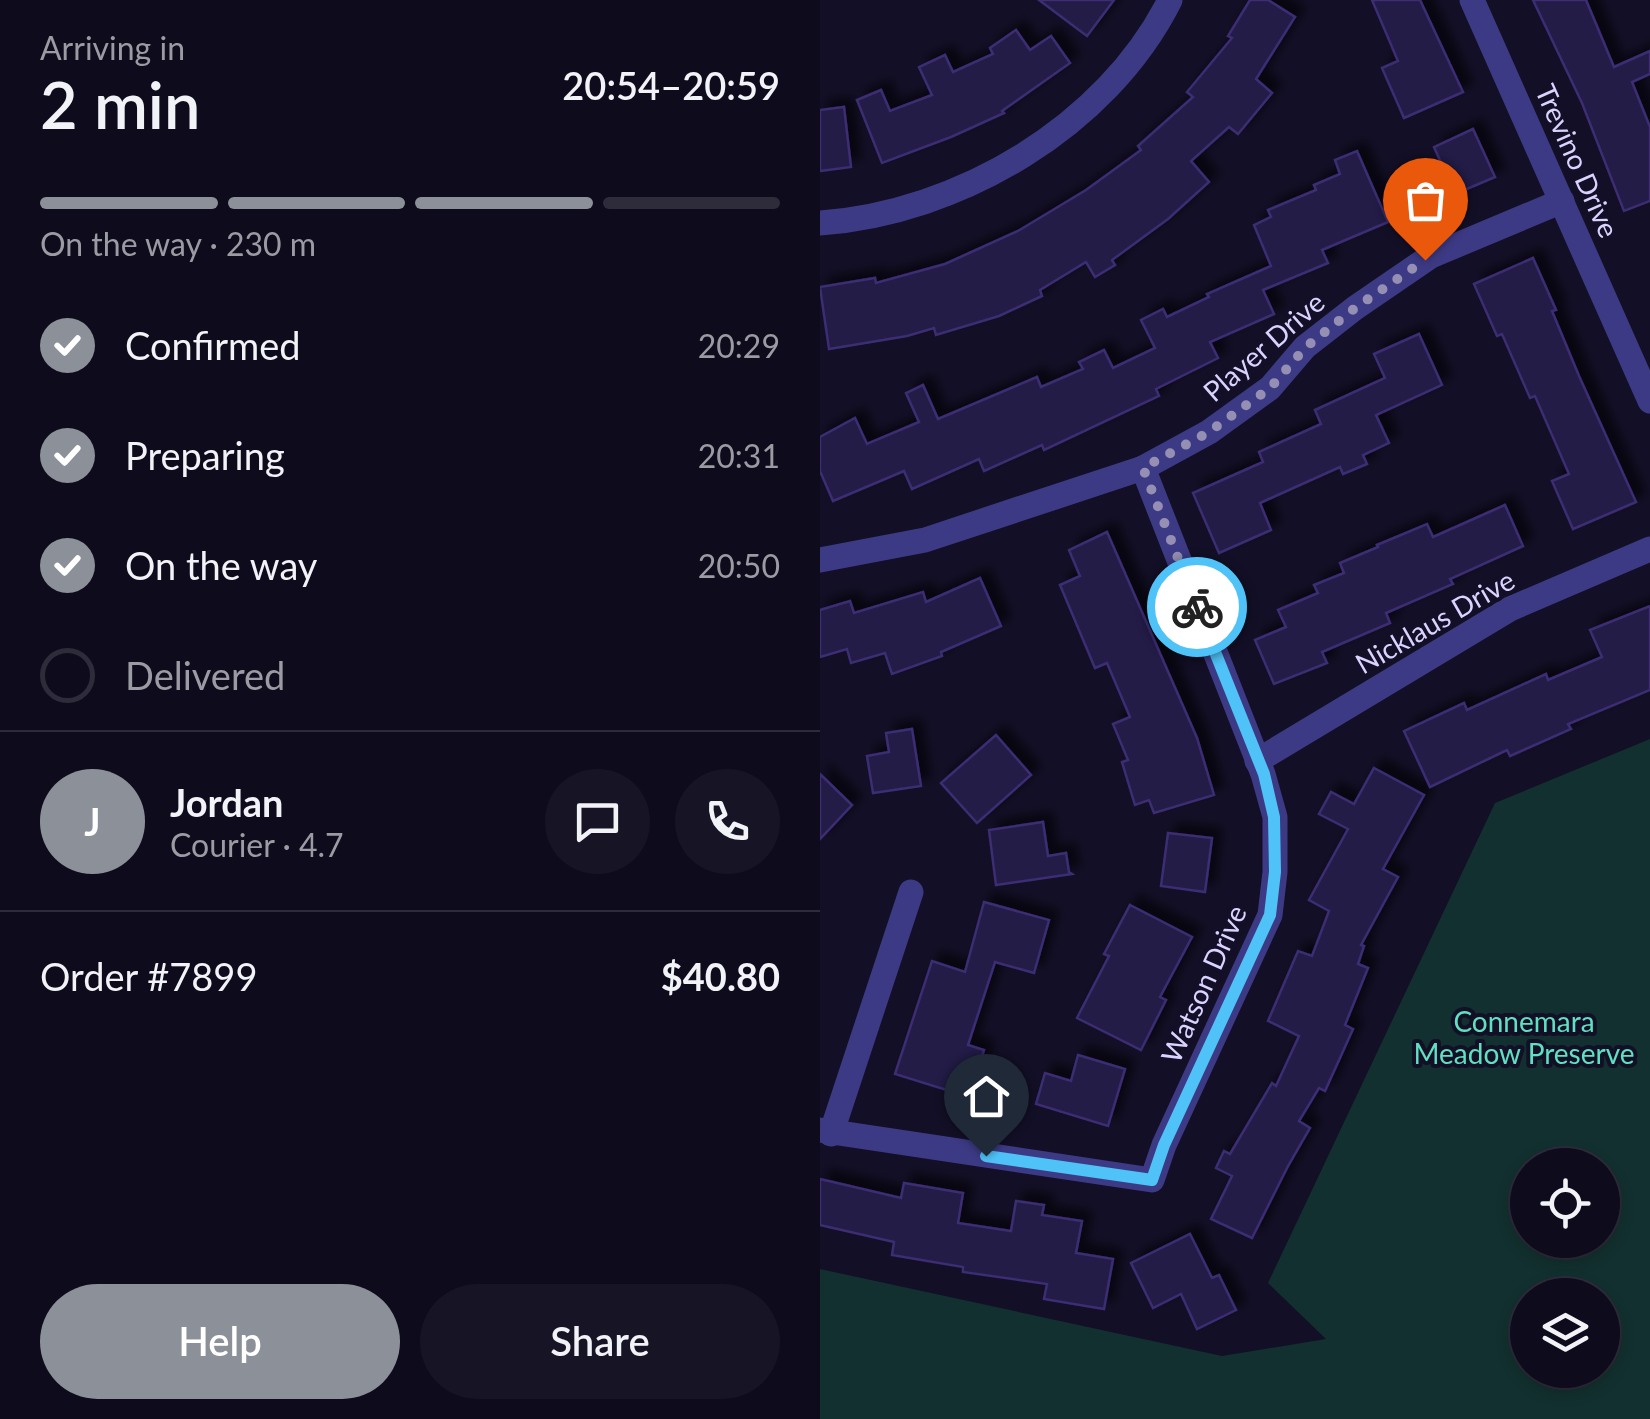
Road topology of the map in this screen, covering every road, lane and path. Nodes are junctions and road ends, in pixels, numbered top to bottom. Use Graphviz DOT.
graph roads {
  1 [pos="1170,0"];
  2 [pos="1472,0"];
  3 [pos="1562,201"];
  4 [pos="820,223"];
  5 [pos="1650,401"];
  6 [pos="1143,468"];
  7 [pos="1650,549"];
  8 [pos="820,560"];
  9 [pos="1258,761"];
  10 [pos="910,892"];
  11 [pos="826,1132"];
  1 -- 4 [label="street"];
  2 -- 3 [label="street, Trevino Drive"];
  3 -- 5 [label="street, Trevino Drive"];
  3 -- 6 [label="street, Player Drive"];
  6 -- 8 [label="street, Player Drive"];
  6 -- 9 [label="street, Watson Drive"];
  7 -- 9 [label="street, Nicklaus Drive"];
  9 -- 11 [label="street, Watson Drive"];
  10 -- 11 [label="street"];
}
